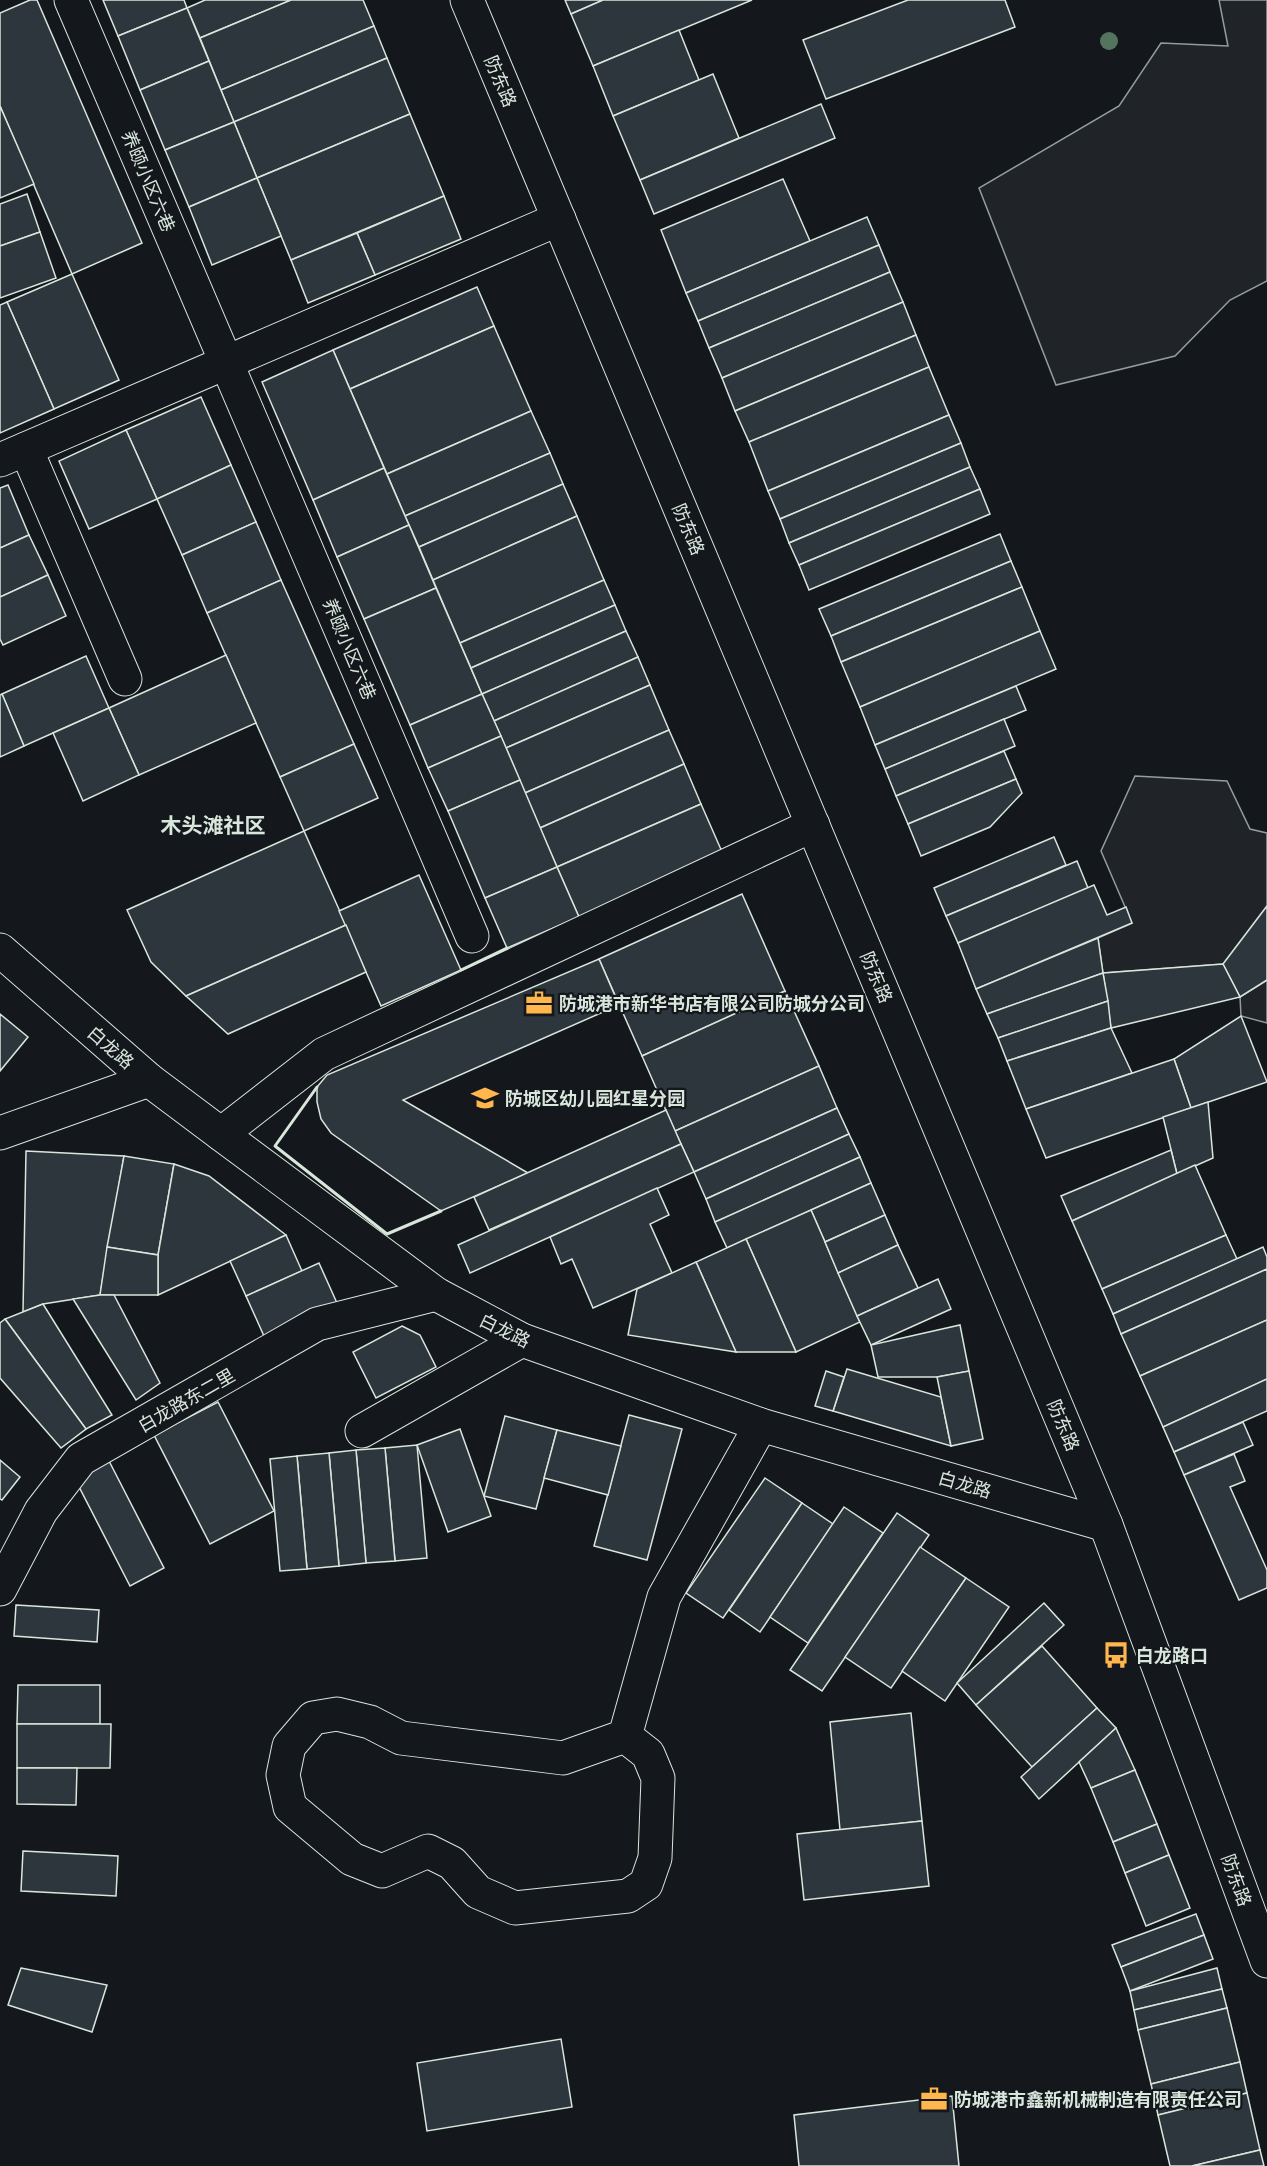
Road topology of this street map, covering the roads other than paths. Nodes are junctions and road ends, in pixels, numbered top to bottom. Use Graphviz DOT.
graph roads {
  1 [pos="71,0"];
  2 [pos="467,0"];
  3 [pos="559,219"];
  4 [pos="227,363"];
  5 [pos="13,455"];
  6 [pos="125,679"];
  7 [pos="813,825"];
  8 [pos="472,936"];
  9 [pos="0,950"];
  10 [pos="149,1080"];
  11 [pos="0,1133"];
  12 [pos="221,1134"];
  13 [pos="436,1294"];
  14 [pos="522,1340"];
  15 [pos="761,1425"];
  16 [pos="362,1431"];
  17 [pos="1106,1525"];
  18 [pos="0,1588"];
  19 [pos="626,1736"];
  20 [pos="1267,1961"];
  1 -- 4 [label="street, 养颐小区六巷"];
  2 -- 3 [label="street, 防东路"];
  3 -- 4 [label="street"];
  3 -- 7 [label="street, 防东路"];
  4 -- 5 [label="street"];
  4 -- 8 [label="street, 养颐小区六巷"];
  5 -- 6 [label="street"];
  7 -- 12 [label="street"];
  7 -- 17 [label="street, 防东路"];
  9 -- 10 [label="street, 白龙路"];
  10 -- 11 [label="street"];
  10 -- 12 [label="street, 白龙路"];
  12 -- 13 [label="street, 白龙路"];
  13 -- 14 [label="street, 白龙路"];
  13 -- 18 [label="street, 白龙路东二里"];
  14 -- 15 [label="street, 白龙路"];
  14 -- 16 [label="street"];
  15 -- 17 [label="street, 白龙路"];
  15 -- 19 [label="street"];
  17 -- 20 [label="street, 防东路"];
  19 -- 19 [label="street"];
}
